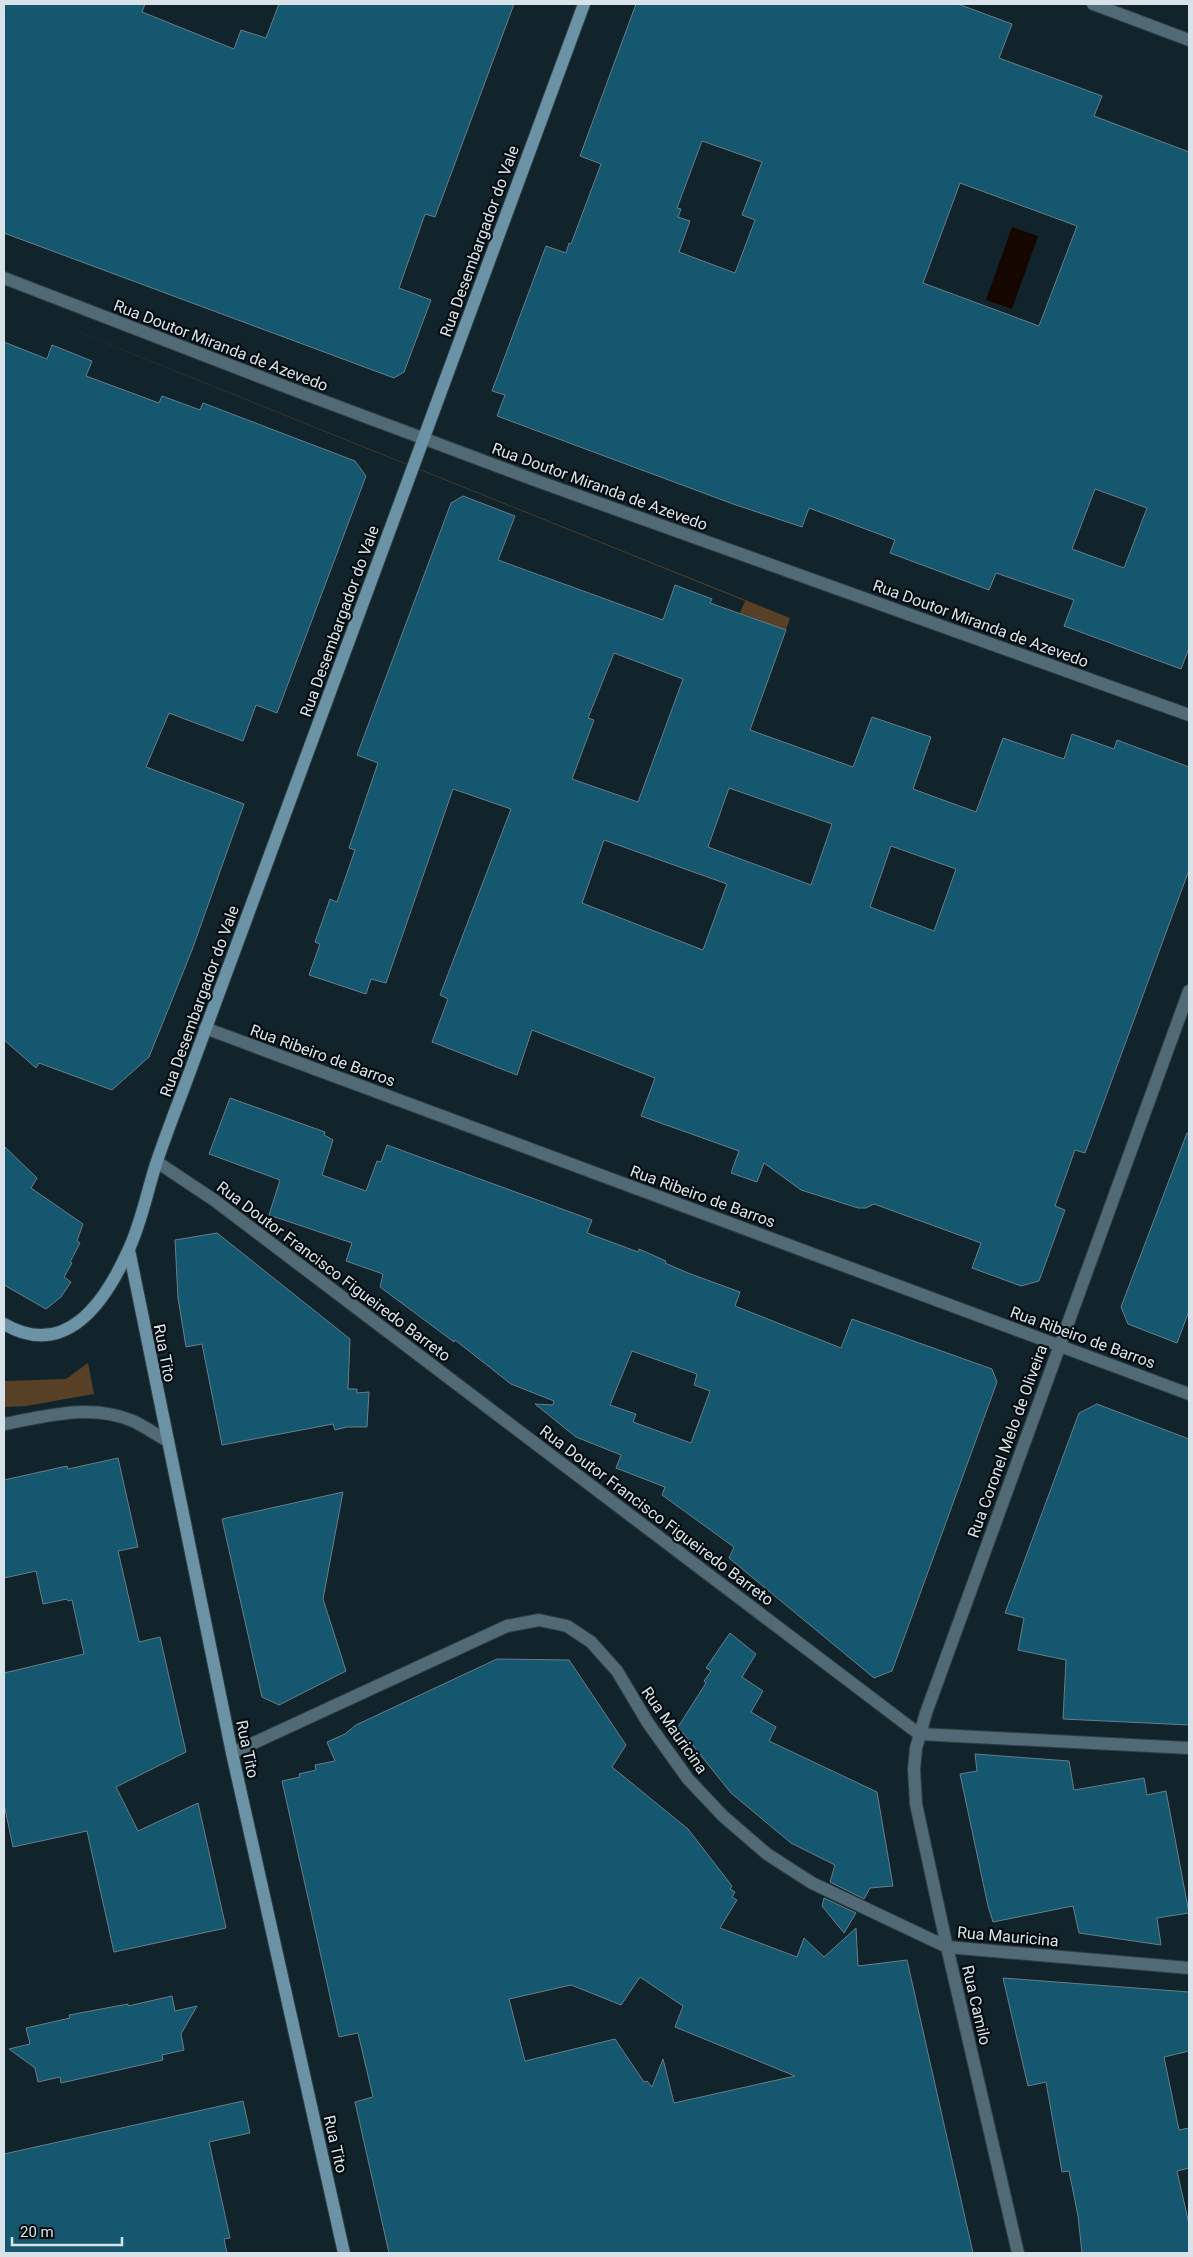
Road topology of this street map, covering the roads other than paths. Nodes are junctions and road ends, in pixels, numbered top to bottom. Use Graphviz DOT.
graph roads {
  1 [pos="584,4"];
  2 [pos="1093,4"];
  3 [pos="1189,40"];
  4 [pos="4,278"];
  5 [pos="424,438"];
  6 [pos="1189,715"];
  7 [pos="1189,991"];
  8 [pos="206,1028"];
  9 [pos="157,1162"];
  10 [pos="128,1250"];
  11 [pos="4,1324"];
  12 [pos="1059,1346"];
  13 [pos="1189,1394"];
  14 [pos="4,1424"];
  15 [pos="166,1440"];
  16 [pos="919,1734"];
  17 [pos="1189,1748"];
  18 [pos="232,1753"];
  19 [pos="947,1947"];
  20 [pos="1189,1968"];
  21 [pos="344,2253"];
  22 [pos="1018,2253"];
  1 -- 5 [label="main road, Rua Desembargador do Vale"];
  2 -- 3 [label="street"];
  4 -- 5 [label="street, Rua Doutor Miranda de Azevedo"];
  5 -- 6 [label="street, Rua Doutor Miranda de Azevedo"];
  5 -- 8 [label="main road, Rua Desembargador do Vale"];
  7 -- 12 [label="street, Rua Coronel Melo de Oliveira"];
  8 -- 9 [label="main road, Rua Desembargador do Vale"];
  8 -- 12 [label="street, Rua Ribeiro de Barros"];
  9 -- 10 [label="main road, Rua Desembargador do Vale"];
  9 -- 16 [label="street, Rua Doutor Francisco Figueiredo Barreto"];
  10 -- 11 [label="main road, Rua Desembargador do Vale"];
  10 -- 15 [label="main road, Rua Tito"];
  12 -- 13 [label="street, Rua Ribeiro de Barros"];
  12 -- 16 [label="street, Rua Coronel Melo de Oliveira"];
  14 -- 15 [label="street"];
  15 -- 18 [label="main road, Rua Tito"];
  16 -- 17 [label="street"];
  16 -- 19 [label="street, Rua Camilo"];
  18 -- 19 [label="street, Rua Mauricina"];
  18 -- 21 [label="main road, Rua Tito"];
  19 -- 20 [label="street, Rua Mauricina"];
  19 -- 22 [label="street, Rua Camilo"];
}
